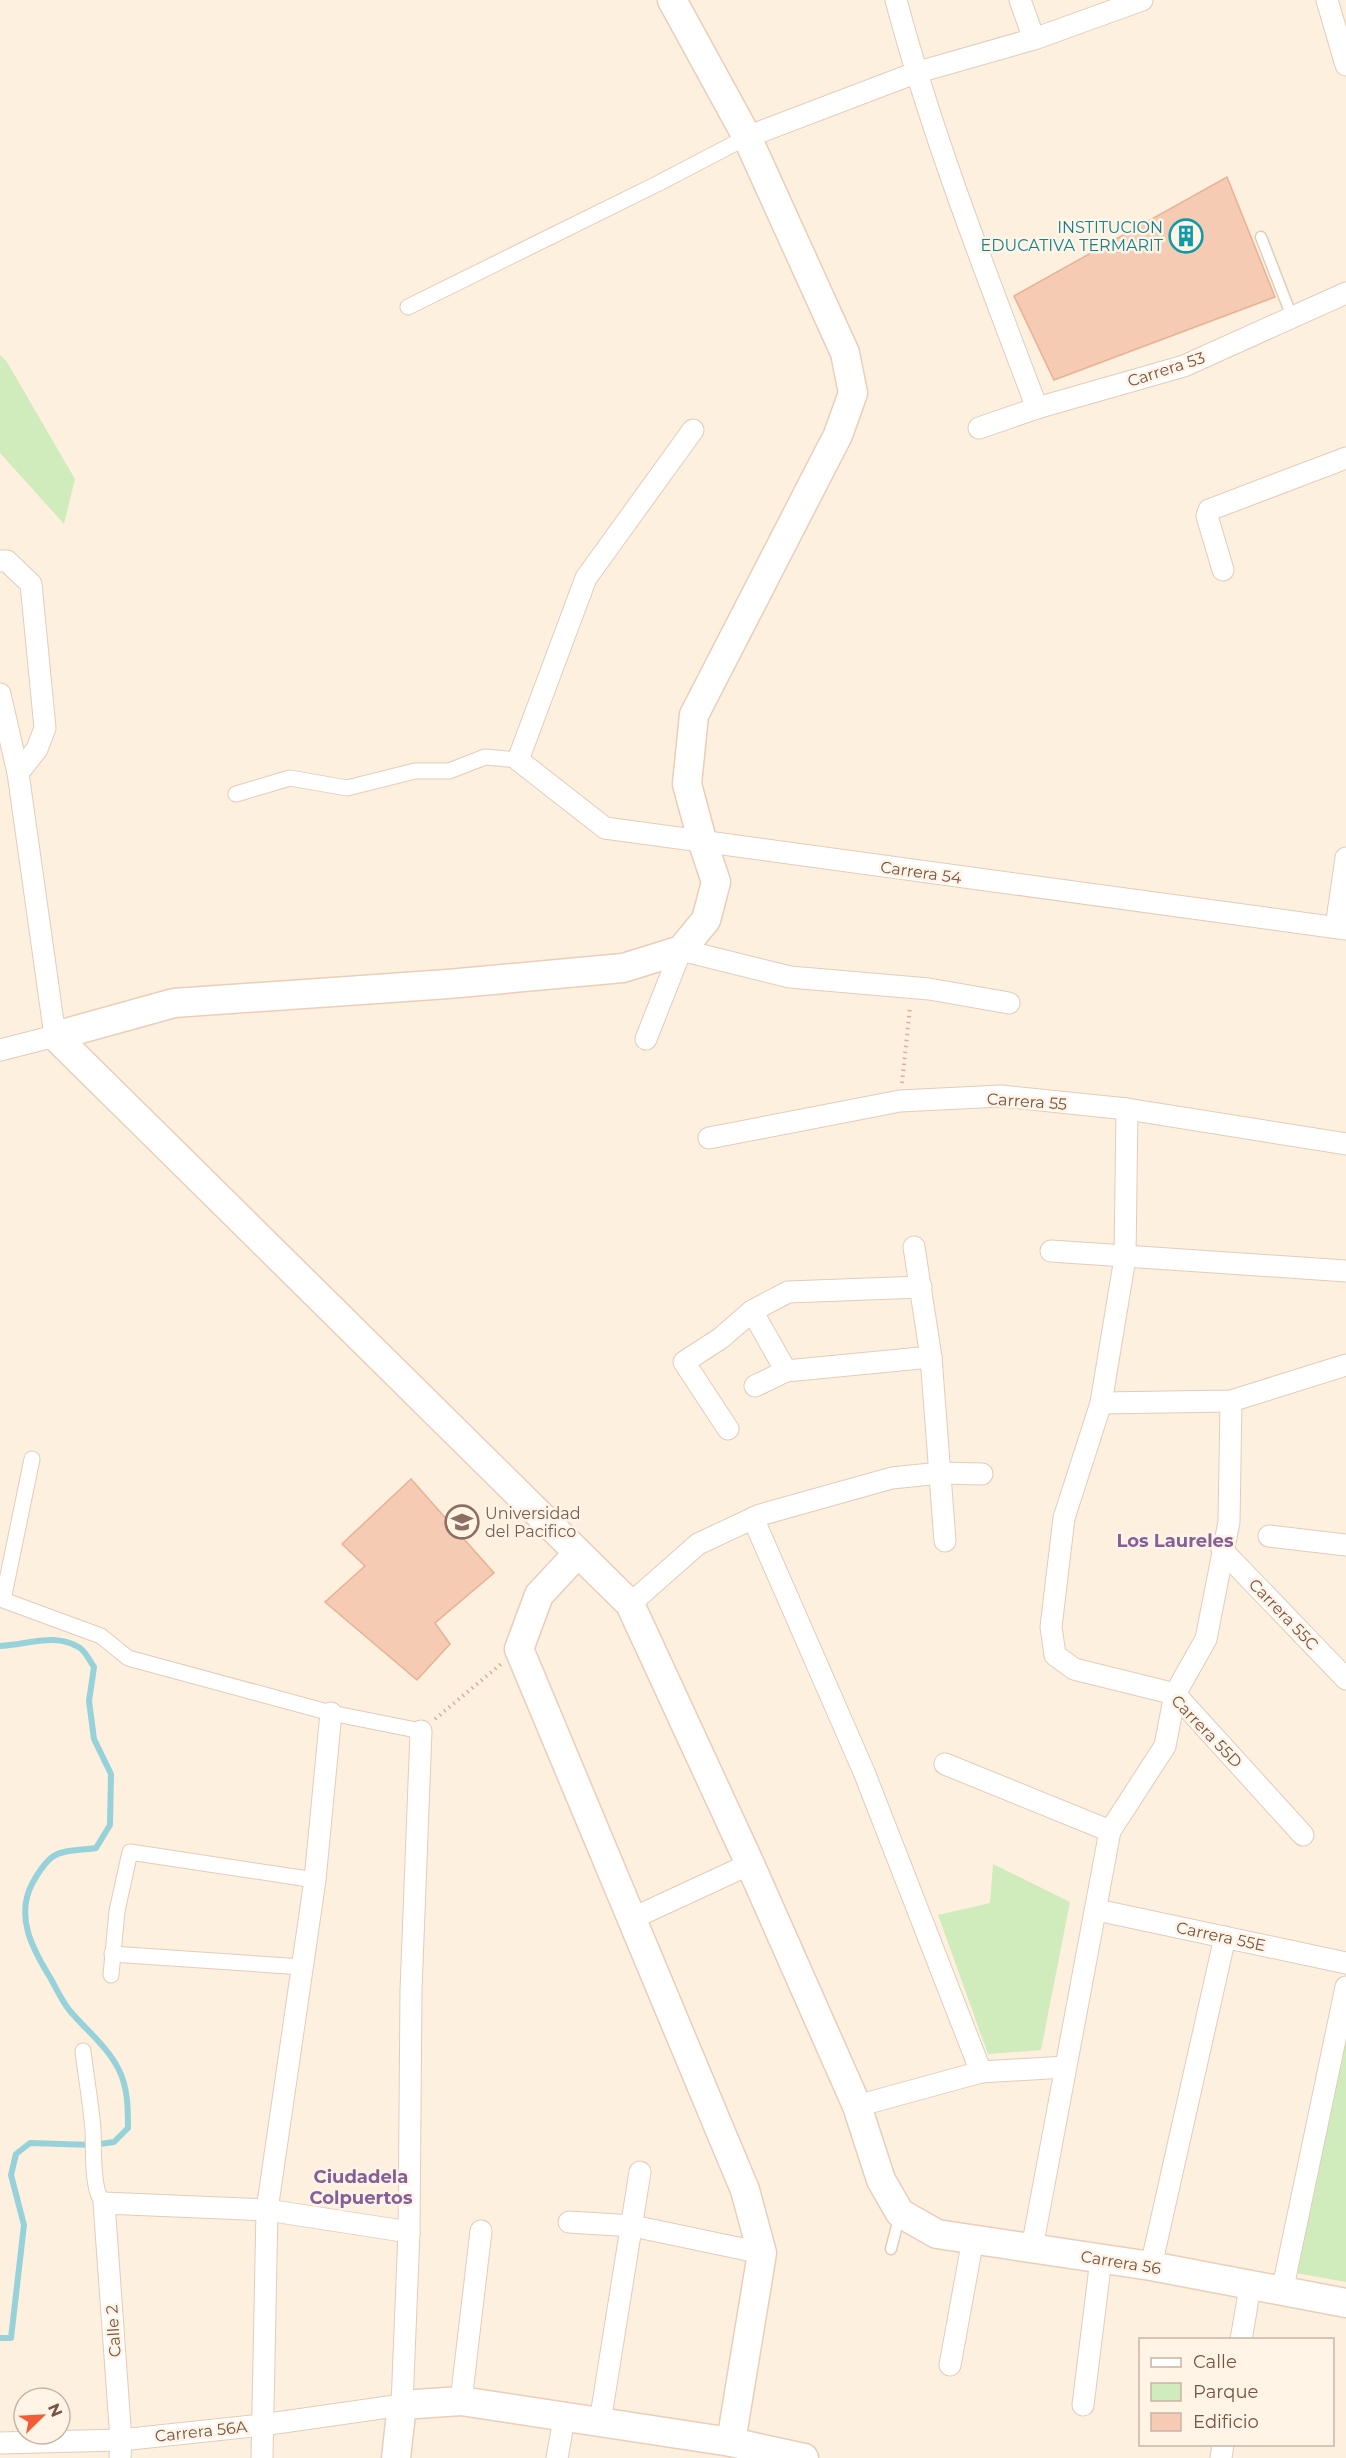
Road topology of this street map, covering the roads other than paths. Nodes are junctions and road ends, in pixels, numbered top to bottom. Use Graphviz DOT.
graph roads {
  1 [pos="672,0"];
  2 [pos="896,0"];
  3 [pos="1020,0"];
  4 [pos="1328,0"];
  5 [pos="1132,2"];
  6 [pos="1034,39"];
  7 [pos="1346,65"];
  8 [pos="915,73"];
  9 [pos="747,137"];
  10 [pos="1261,237"];
  11 [pos="1346,293"];
  12 [pos="408,307"];
  13 [pos="1292,318"];
  14 [pos="1037,408"];
  15 [pos="979,428"];
  16 [pos="693,430"];
  17 [pos="1346,458"];
  18 [pos="0,561"];
  19 [pos="1223,570"];
  20 [pos="0,694"];
  21 [pos="519,760"];
  22 [pos="18,773"];
  23 [pos="236,794"];
  24 [pos="702,840"];
  25 [pos="1346,858"];
  26 [pos="1341,928"];
  27 [pos="681,950"];
  28 [pos="1009,1003"];
  29 [pos="55,1036"];
  30 [pos="646,1039"];
  31 [pos="0,1050"];
  32 [pos="1128,1109"];
  33 [pos="709,1138"];
  34 [pos="1346,1144"];
  35 [pos="914,1247"];
  36 [pos="1051,1251"];
  37 [pos="1125,1258"];
  38 [pos="1346,1271"];
  39 [pos="921,1287"];
  40 [pos="752,1311"];
  41 [pos="931,1357"];
  42 [pos="1346,1365"];
  43 [pos="786,1371"];
  44 [pos="755,1386"];
  45 [pos="1231,1401"];
  46 [pos="1101,1403"];
  47 [pos="728,1429"];
  48 [pos="32,1459"];
  49 [pos="940,1473"];
  50 [pos="982,1474"];
  51 [pos="753,1518"];
  52 [pos="1269,1536"];
  53 [pos="945,1541"];
  54 [pos="1346,1545"];
  55 [pos="1222,1550"];
  56 [pos="578,1553"];
  57 [pos="630,1604"];
  58 [pos="1346,1679"];
  59 [pos="1175,1694"];
  60 [pos="331,1713"];
  61 [pos="421,1731"];
  62 [pos="945,1764"];
  63 [pos="1110,1831"];
  64 [pos="1303,1835"];
  65 [pos="750,1864"];
  66 [pos="315,1880"];
  67 [pos="1097,1910"];
  68 [pos="630,1919"];
  69 [pos="1225,1937"];
  70 [pos="112,1954"];
  71 [pos="1346,1963"];
  72 [pos="303,1967"];
  73 [pos="111,1975"];
  74 [pos="1346,1987"];
  75 [pos="83,2051"];
  76 [pos="1065,2067"];
  77 [pos="981,2072"];
  78 [pos="857,2106"];
  79 [pos="640,2172"];
  80 [pos="104,2203"];
  81 [pos="267,2210"];
  82 [pos="900,2213"];
  83 [pos="569,2222"];
  84 [pos="633,2226"];
  85 [pos="481,2231"];
  86 [pos="409,2232"];
  87 [pos="973,2240"];
  88 [pos="1032,2248"];
  89 [pos="891,2249"];
  90 [pos="762,2253"];
  91 [pos="1101,2259"];
  92 [pos="1151,2266"];
  93 [pos="1250,2286"];
  94 [pos="1282,2292"];
  95 [pos="1346,2303"];
  96 [pos="1241,2338"];
  97 [pos="951,2365"];
  98 [pos="461,2401"];
  99 [pos="402,2405"];
  100 [pos="1083,2405"];
  101 [pos="564,2419"];
  102 [pos="600,2422"];
  103 [pos="262,2426"];
  104 [pos="731,2442"];
  105 [pos="0,2443"];
  106 [pos="120,2449"];
  107 [pos="262,2458"];
  108 [pos="396,2458"];
  109 [pos="557,2458"];
  110 [pos="804,2458"];
  1 -- 9 [label="main road"];
  2 -- 8 [label="street"];
  3 -- 6 [label="street"];
  4 -- 7 [label="street"];
  5 -- 6 [label="street"];
  6 -- 8 [label="street"];
  8 -- 9 [label="street"];
  8 -- 14 [label="street"];
  9 -- 12 [label="street"];
  9 -- 24 [label="main road"];
  10 -- 13 [label="lane"];
  11 -- 13 [label="street, Carrera 53"];
  13 -- 14 [label="street, Carrera 53"];
  14 -- 15 [label="street, Carrera 53"];
  16 -- 21 [label="street"];
  17 -- 19 [label="street"];
  18 -- 22 [label="street"];
  20 -- 22 [label="street"];
  21 -- 23 [label="street"];
  21 -- 24 [label="street, Carrera 54"];
  22 -- 29 [label="street"];
  24 -- 26 [label="street, Carrera 54"];
  24 -- 27 [label="main road"];
  25 -- 26 [label="street"];
  27 -- 28 [label="street"];
  27 -- 29 [label="main road"];
  27 -- 30 [label="street"];
  29 -- 31 [label="street"];
  29 -- 56 [label="main road"];
  32 -- 33 [label="street, Carrera 55"];
  32 -- 34 [label="street, Carrera 55"];
  32 -- 37 [label="street"];
  35 -- 39 [label="street"];
  36 -- 37 [label="street"];
  37 -- 38 [label="street"];
  37 -- 46 [label="street"];
  39 -- 40 [label="street"];
  39 -- 41 [label="street"];
  40 -- 43 [label="street"];
  40 -- 47 [label="street"];
  41 -- 43 [label="street"];
  41 -- 49 [label="street"];
  42 -- 45 [label="street"];
  43 -- 44 [label="street"];
  45 -- 46 [label="street"];
  45 -- 55 [label="street"];
  46 -- 59 [label="street, Carrera 55D"];
  48 -- 60 [label="street"];
  49 -- 50 [label="street"];
  49 -- 51 [label="street"];
  49 -- 53 [label="street"];
  51 -- 57 [label="street"];
  51 -- 77 [label="street"];
  52 -- 54 [label="street"];
  55 -- 58 [label="street, Carrera 55C"];
  55 -- 59 [label="street"];
  56 -- 57 [label="main road"];
  56 -- 68 [label="main road"];
  57 -- 65 [label="main road"];
  59 -- 63 [label="street"];
  59 -- 64 [label="street, Carrera 55D"];
  60 -- 61 [label="street"];
  60 -- 66 [label="street"];
  61 -- 86 [label="street"];
  62 -- 63 [label="street"];
  63 -- 67 [label="street"];
  65 -- 68 [label="street"];
  65 -- 78 [label="main road"];
  66 -- 70 [label="street"];
  66 -- 72 [label="street"];
  67 -- 69 [label="street, Carrera 55E"];
  67 -- 76 [label="street"];
  68 -- 90 [label="main road"];
  69 -- 71 [label="street, Carrera 55E"];
  69 -- 92 [label="street"];
  70 -- 72 [label="street"];
  70 -- 73 [label="street"];
  72 -- 81 [label="street"];
  74 -- 94 [label="street"];
  75 -- 80 [label="street"];
  76 -- 77 [label="street"];
  76 -- 88 [label="street"];
  77 -- 78 [label="street"];
  78 -- 82 [label="main road"];
  79 -- 84 [label="street"];
  80 -- 81 [label="street"];
  80 -- 106 [label="street, Calle 2"];
  81 -- 86 [label="street"];
  81 -- 103 [label="street"];
  82 -- 87 [label="main road, Carrera 56"];
  82 -- 89 [label="lane"];
  83 -- 84 [label="street"];
  84 -- 90 [label="street"];
  84 -- 102 [label="street"];
  85 -- 98 [label="street"];
  86 -- 99 [label="street"];
  87 -- 88 [label="main road, Carrera 56"];
  87 -- 97 [label="street"];
  88 -- 91 [label="main road, Carrera 56"];
  90 -- 104 [label="main road"];
  91 -- 92 [label="main road, Carrera 56"];
  91 -- 100 [label="street"];
  92 -- 93 [label="main road, Carrera 56"];
  93 -- 94 [label="main road, Carrera 56"];
  93 -- 96 [label="street"];
  94 -- 95 [label="main road, Carrera 56"];
  98 -- 99 [label="main road"];
  98 -- 101 [label="main road"];
  99 -- 103 [label="street, Carrera 56A"];
  99 -- 108 [label="main road"];
  101 -- 102 [label="main road"];
  101 -- 109 [label="street"];
  102 -- 104 [label="main road"];
  103 -- 106 [label="street, Carrera 56A"];
  103 -- 107 [label="street"];
  104 -- 110 [label="main road"];
  105 -- 106 [label="street, Carrera 56A"];
}
